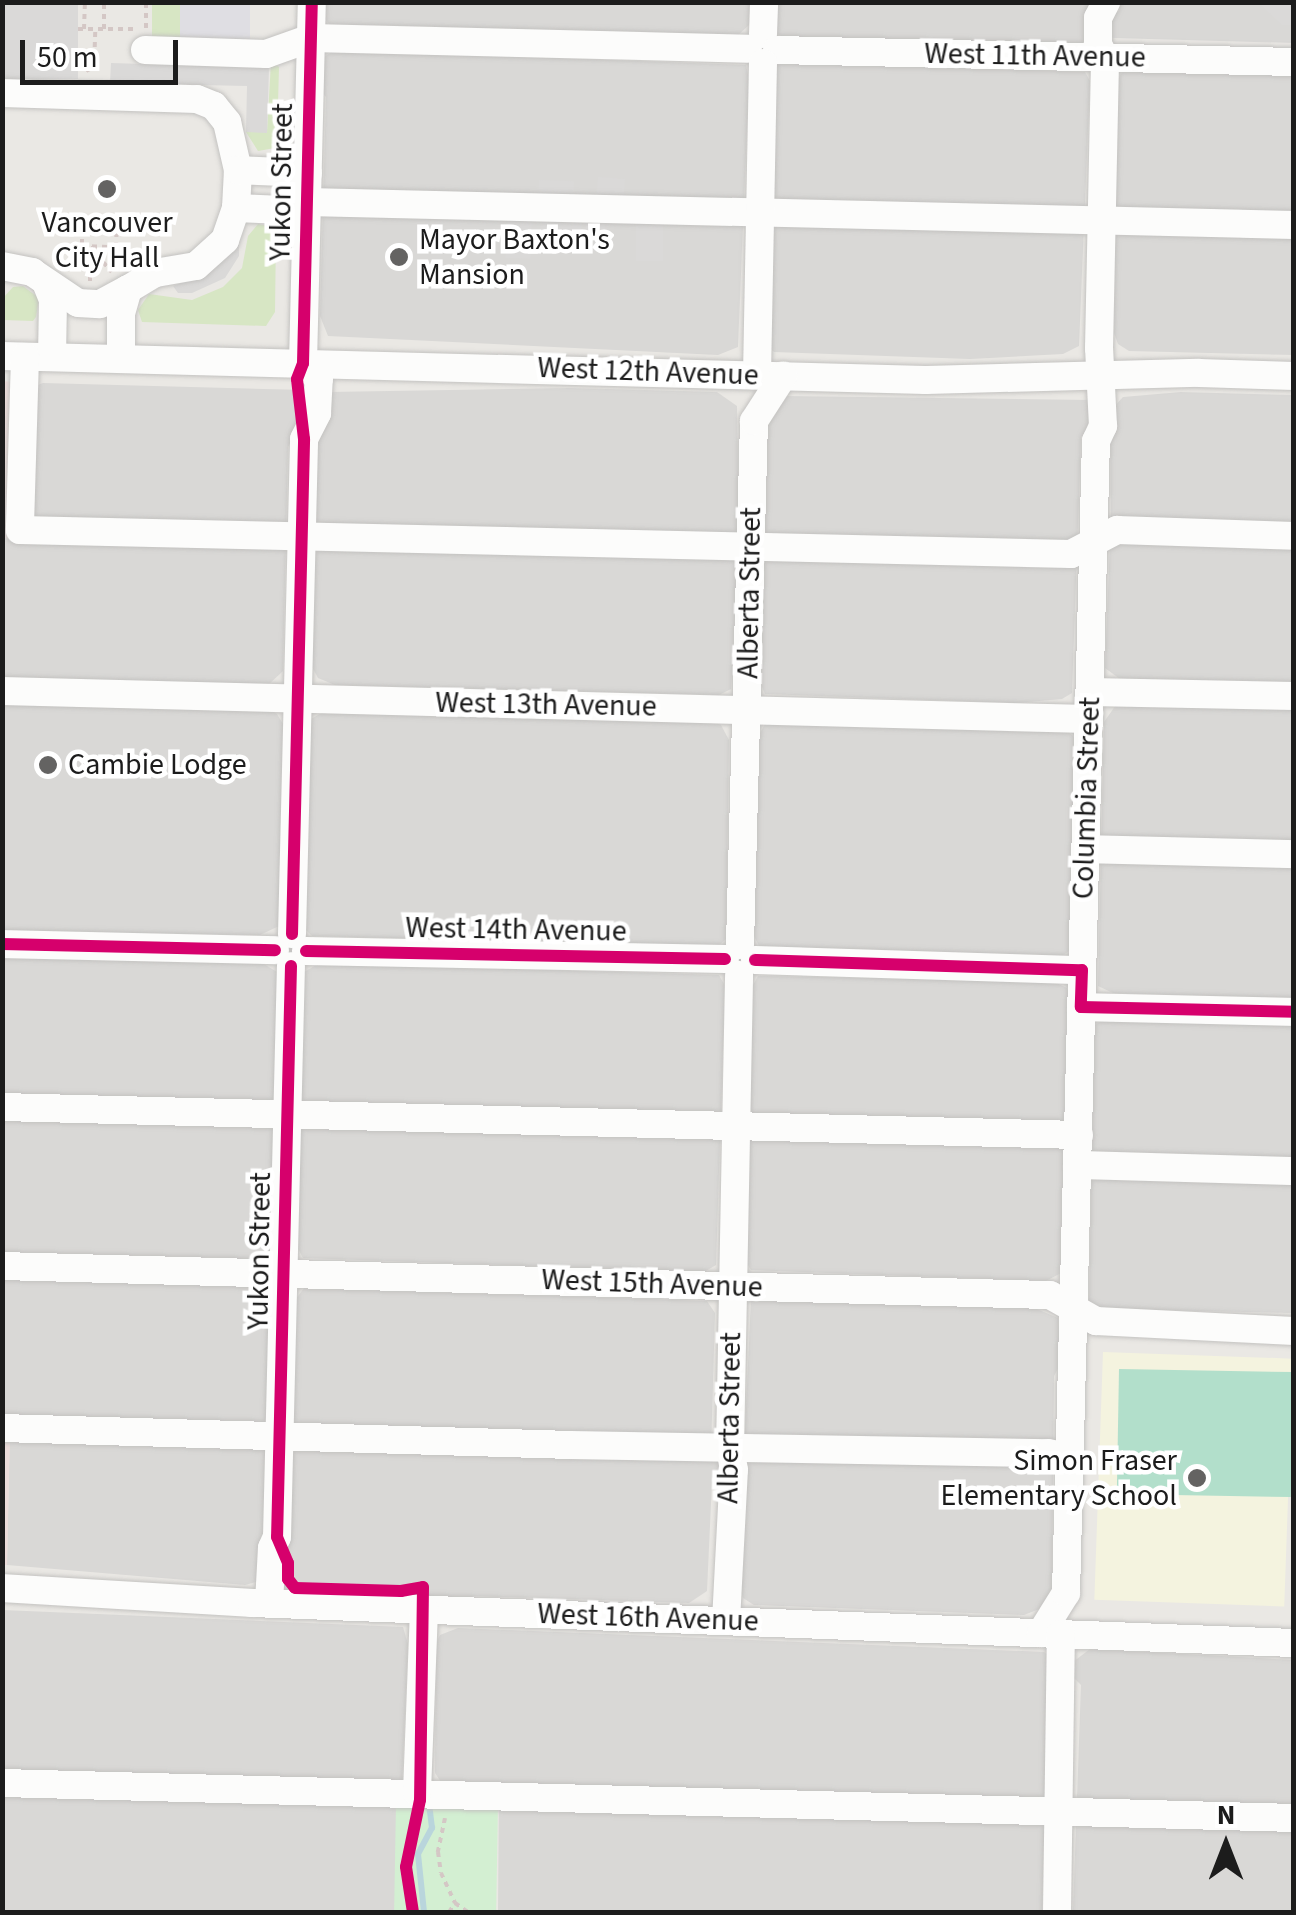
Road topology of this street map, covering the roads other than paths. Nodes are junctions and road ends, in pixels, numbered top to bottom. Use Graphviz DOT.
graph roads {
  1 [pos="312,2"];
  2 [pos="764,2"];
  3 [pos="1106,2"];
  4 [pos="311,38"];
  5 [pos="145,40"];
  6 [pos="762,49"];
  7 [pos="1104,58"];
  8 [pos="1294,62"];
  9 [pos="2,92"];
  10 [pos="238,170"];
  11 [pos="308,172"];
  12 [pos="307,206"];
  13 [pos="236,208"];
  14 [pos="760,213"];
  15 [pos="1101,220"];
  16 [pos="1294,225"];
  17 [pos="2,266"];
  18 [pos="53,280"];
  19 [pos="122,283"];
  20 [pos="26,357"];
  21 [pos="120,359"];
  22 [pos="303,362"];
  23 [pos="724,374"];
  24 [pos="770,376"];
  25 [pos="1101,376"];
  26 [pos="1294,376"];
  27 [pos="754,420"];
  28 [pos="1294,536"];
  29 [pos="302,537"];
  30 [pos="1093,542"];
  31 [pos="751,549"];
  32 [pos="2,691"];
  33 [pos="1294,696"];
  34 [pos="298,699"];
  35 [pos="1090,705"];
  36 [pos="748,710"];
  37 [pos="1084,849"];
  38 [pos="1294,854"];
  39 [pos="2,944"];
  40 [pos="291,950"];
  41 [pos="740,960"];
  42 [pos="1082,970"];
  43 [pos="1081,1007"];
  44 [pos="1294,1012"];
  45 [pos="2,1107"];
  46 [pos="288,1114"];
  47 [pos="735,1123"];
  48 [pos="1078,1134"];
  49 [pos="1077,1165"];
  50 [pos="1294,1171"];
  51 [pos="2,1266"];
  52 [pos="284,1273"];
  53 [pos="732,1286"];
  54 [pos="1073,1312"];
  55 [pos="1294,1331"];
  56 [pos="2,1428"];
  57 [pos="280,1434"];
  58 [pos="730,1448"];
  59 [pos="1070,1457"];
  60 [pos="2,1588"];
  61 [pos="1066,1599"];
  62 [pos="270,1603"];
  63 [pos="424,1609"];
  64 [pos="726,1620"];
  65 [pos="1064,1634"];
  66 [pos="1294,1643"];
  67 [pos="2,1783"];
  68 [pos="417,1792"];
  69 [pos="1058,1812"];
  70 [pos="1294,1818"];
  71 [pos="1057,1912"];
  1 -- 4 [label="street, Yukon Street"];
  2 -- 6 [label="street"];
  3 -- 7 [label="street, Columbia Street"];
  4 -- 5 [label="street"];
  4 -- 6 [label="street, West 11th Avenue"];
  4 -- 11 [label="street, Yukon Street"];
  6 -- 7 [label="street, West 11th Avenue"];
  6 -- 14 [label="street"];
  7 -- 8 [label="street, West 11th Avenue"];
  7 -- 15 [label="street, Columbia Street"];
  9 -- 10 [label="street"];
  10 -- 11 [label="street"];
  10 -- 13 [label="street"];
  11 -- 12 [label="street, Yukon Street"];
  12 -- 13 [label="street"];
  12 -- 14 [label="street"];
  12 -- 22 [label="street, Yukon Street"];
  13 -- 19 [label="street"];
  14 -- 15 [label="street"];
  14 -- 24 [label="street"];
  15 -- 16 [label="street"];
  15 -- 25 [label="street, Columbia Street"];
  17 -- 18 [label="street"];
  18 -- 19 [label="street"];
  18 -- 20 [label="street"];
  19 -- 21 [label="street"];
  20 -- 21 [label="street, West 12th Avenue"];
  20 -- 29 [label="street"];
  21 -- 22 [label="street, West 12th Avenue"];
  22 -- 23 [label="street, West 12th Avenue"];
  22 -- 29 [label="street, Yukon Street"];
  23 -- 24 [label="street, West 12th Avenue"];
  23 -- 27 [label="street"];
  24 -- 25 [label="street, West 12th Avenue"];
  24 -- 27 [label="street"];
  25 -- 26 [label="street, West 12th Avenue"];
  25 -- 30 [label="street, Columbia Street"];
  27 -- 31 [label="street, Alberta Street"];
  28 -- 30 [label="street"];
  29 -- 31 [label="street"];
  29 -- 34 [label="street, Yukon Street"];
  30 -- 31 [label="street"];
  30 -- 35 [label="street, Columbia Street"];
  31 -- 36 [label="street, Alberta Street"];
  32 -- 34 [label="street, West 13th Avenue"];
  33 -- 35 [label="street, West 13th Avenue"];
  34 -- 36 [label="street, West 13th Avenue"];
  34 -- 40 [label="street, Yukon Street"];
  35 -- 36 [label="street, West 13th Avenue"];
  35 -- 37 [label="street, Columbia Street"];
  36 -- 41 [label="street, Alberta Street"];
  37 -- 38 [label="street"];
  37 -- 42 [label="street, Columbia Street"];
  39 -- 40 [label="street, West 14th Avenue"];
  40 -- 41 [label="street, West 14th Avenue"];
  40 -- 46 [label="street, Yukon Street"];
  41 -- 42 [label="street, West 14th Avenue"];
  41 -- 47 [label="street, Alberta Street"];
  42 -- 43 [label="street, Columbia Street"];
  43 -- 44 [label="street"];
  43 -- 48 [label="street, Columbia Street"];
  45 -- 46 [label="street"];
  46 -- 47 [label="street"];
  46 -- 52 [label="street, Yukon Street"];
  47 -- 48 [label="street"];
  47 -- 53 [label="street, Alberta Street"];
  48 -- 49 [label="street, Columbia Street"];
  49 -- 50 [label="street"];
  49 -- 54 [label="street, Columbia Street"];
  51 -- 52 [label="street, West 15th Avenue"];
  52 -- 53 [label="street, West 15th Avenue"];
  52 -- 57 [label="street, Yukon Street"];
  53 -- 54 [label="street, West 15th Avenue"];
  53 -- 58 [label="street, Alberta Street"];
  54 -- 55 [label="street, West 15th Avenue"];
  54 -- 59 [label="street, Columbia Street"];
  56 -- 57 [label="street"];
  57 -- 58 [label="street"];
  57 -- 62 [label="street, Yukon Street"];
  58 -- 59 [label="street"];
  58 -- 64 [label="street, Alberta Street"];
  59 -- 61 [label="street, Columbia Street"];
  60 -- 62 [label="street, West 16th Avenue"];
  61 -- 65 [label="street"];
  61 -- 65 [label="street"];
  62 -- 63 [label="street, West 16th Avenue"];
  63 -- 64 [label="street, West 16th Avenue"];
  63 -- 68 [label="street"];
  64 -- 65 [label="street, West 16th Avenue"];
  65 -- 66 [label="street, West 16th Avenue"];
  65 -- 69 [label="street"];
  67 -- 68 [label="street"];
  68 -- 69 [label="street"];
  69 -- 70 [label="street"];
  69 -- 71 [label="street"];
}
